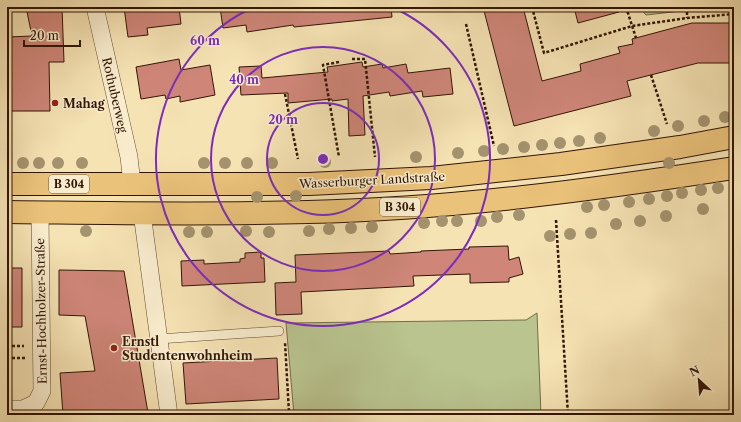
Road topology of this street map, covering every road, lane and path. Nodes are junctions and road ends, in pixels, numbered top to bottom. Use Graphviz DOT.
graph roads {
  1 [pos="95,7"];
  2 [pos="532,7"];
  3 [pos="626,7"];
  4 [pos="687,7"];
  5 [pos="734,14"];
  6 [pos="687,18"];
  7 [pos="466,24"];
  8 [pos="632,26"];
  9 [pos="636,38"];
  10 [pos="352,60"];
  11 [pos="339,62"];
  12 [pos="651,75"];
  13 [pos="285,94"];
  14 [pos="668,124"];
  15 [pos="734,137"];
  16 [pos="494,146"];
  17 [pos="339,157"];
  18 [pos="375,157"];
  19 [pos="298,159"];
  20 [pos="734,168"];
  21 [pos="7,184"];
  22 [pos="132,184"];
  23 [pos="7,212"];
  24 [pos="40,212"];
  25 [pos="142,213"];
  26 [pos="556,220"];
  27 [pos="279,331"];
  28 [pos="158,339"];
  29 [pos="7,358"];
  30 [pos="24,358"];
  31 [pos="7,409"];
  32 [pos="169,415"];
  33 [pos="276,415"];
  34 [pos="568,415"];
  1 -- 22 [label="street, Rothuberweg"];
  2 -- 8 [label="path"];
  3 -- 8 [label="path"];
  4 -- 6 [label="path"];
  5 -- 6 [label="path"];
  6 -- 8 [label="path"];
  7 -- 16 [label="path"];
  8 -- 9 [label="path"];
  10 -- 18 [label="path"];
  11 -- 17 [label="path"];
  12 -- 14 [label="path"];
  13 -- 19 [label="path"];
  15 -- 22 [label="main road, Wasserburger Landstraße / B 304"];
  20 -- 25 [label="main road, B 304"];
  21 -- 22 [label="main road, Wasserburger Landstraße / B 304"];
  23 -- 24 [label="main road, B 304"];
  24 -- 25 [label="main road, B 304"];
  24 -- 31 [label="street, Ernst-Hochholzer-Straße"];
  25 -- 28 [label="street"];
  26 -- 34 [label="path"];
  27 -- 28 [label="lane"];
  27 -- 33 [label="path"];
  28 -- 32 [label="street"];
  29 -- 30 [label="path"];
}
